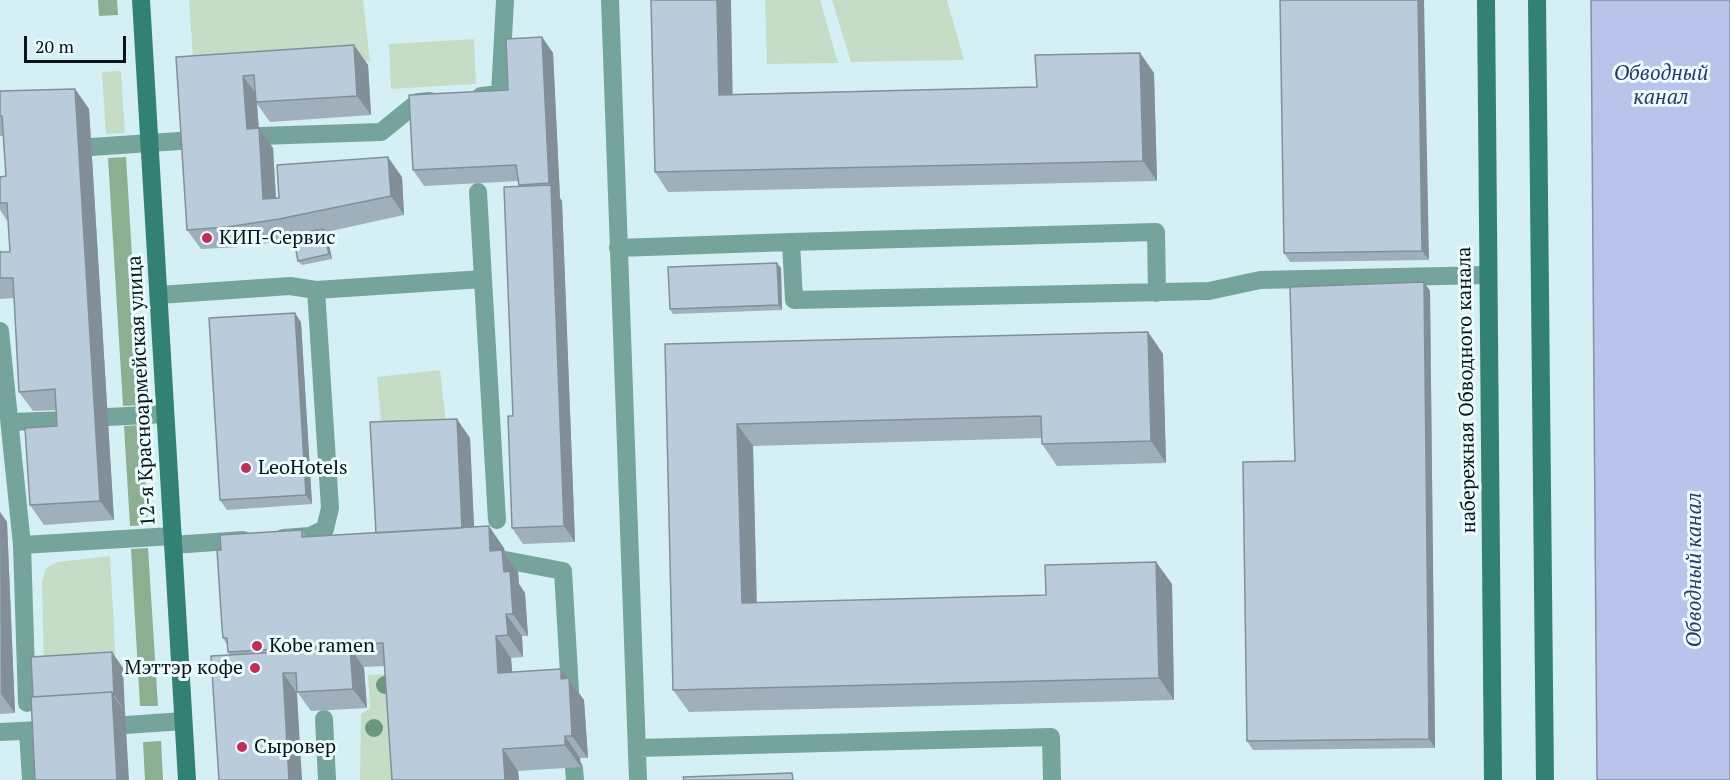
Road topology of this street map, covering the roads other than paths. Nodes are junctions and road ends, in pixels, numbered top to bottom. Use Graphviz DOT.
graph roads {
  1 [pos="141,0"];
  2 [pos="505,0"];
  3 [pos="610,0"];
  4 [pos="1486,0"];
  5 [pos="1538,0"];
  6 [pos="465,97"];
  7 [pos="441,100"];
  8 [pos="259,136"];
  9 [pos="194,140"];
  10 [pos="149,144"];
  11 [pos="91,147"];
  12 [pos="478,192"];
  13 [pos="791,242"];
  14 [pos="618,248"];
  15 [pos="1488,275"];
  16 [pos="483,279"];
  17 [pos="316,290"];
  18 [pos="1157,293"];
  19 [pos="159,295"];
  20 [pos="0,331"];
  21 [pos="165,414"];
  22 [pos="108,417"];
  23 [pos="69,420"];
  24 [pos="10,422"];
  25 [pos="497,520"];
  26 [pos="173,540"];
  27 [pos="22,545"];
  28 [pos="506,560"];
  29 [pos="570,691"];
  30 [pos="27,704"];
  31 [pos="324,719"];
  32 [pos="183,721"];
  33 [pos="126,725"];
  34 [pos="0,732"];
  35 [pos="636,748"];
  36 [pos="31,780"];
  37 [pos="187,780"];
  38 [pos="327,780"];
  39 [pos="638,780"];
  40 [pos="1052,780"];
  41 [pos="1493,780"];
  42 [pos="1545,780"];
  1 -- 10 [label="main road, 12-я Красноармейская улица"];
  2 -- 6 [label="lane"];
  3 -- 14 [label="lane"];
  4 -- 15 [label="main road, набережная Обводного канала"];
  5 -- 42 [label="main road"];
  7 -- 8 [label="lane"];
  9 -- 10 [label="lane"];
  10 -- 11 [label="lane"];
  10 -- 19 [label="main road, 12-я Красноармейская улица"];
  12 -- 16 [label="lane"];
  13 -- 14 [label="lane"];
  13 -- 18 [label="lane"];
  13 -- 18 [label="lane"];
  14 -- 35 [label="lane"];
  15 -- 18 [label="lane"];
  15 -- 41 [label="main road, набережная Обводного канала"];
  16 -- 17 [label="lane"];
  16 -- 25 [label="lane"];
  17 -- 19 [label="lane"];
  17 -- 26 [label="lane"];
  19 -- 21 [label="main road, 12-я Красноармейская улица"];
  20 -- 24 [label="lane"];
  21 -- 22 [label="lane"];
  21 -- 26 [label="main road, 12-я Красноармейская улица"];
  23 -- 24 [label="lane"];
  24 -- 27 [label="lane"];
  26 -- 27 [label="lane"];
  26 -- 32 [label="main road, 12-я Красноармейская улица"];
  27 -- 30 [label="lane"];
  28 -- 29 [label="lane"];
  31 -- 38 [label="lane"];
  32 -- 33 [label="lane"];
  32 -- 37 [label="main road, 12-я Красноармейская улица"];
  34 -- 36 [label="lane"];
  35 -- 39 [label="lane"];
  35 -- 40 [label="lane"];
}
